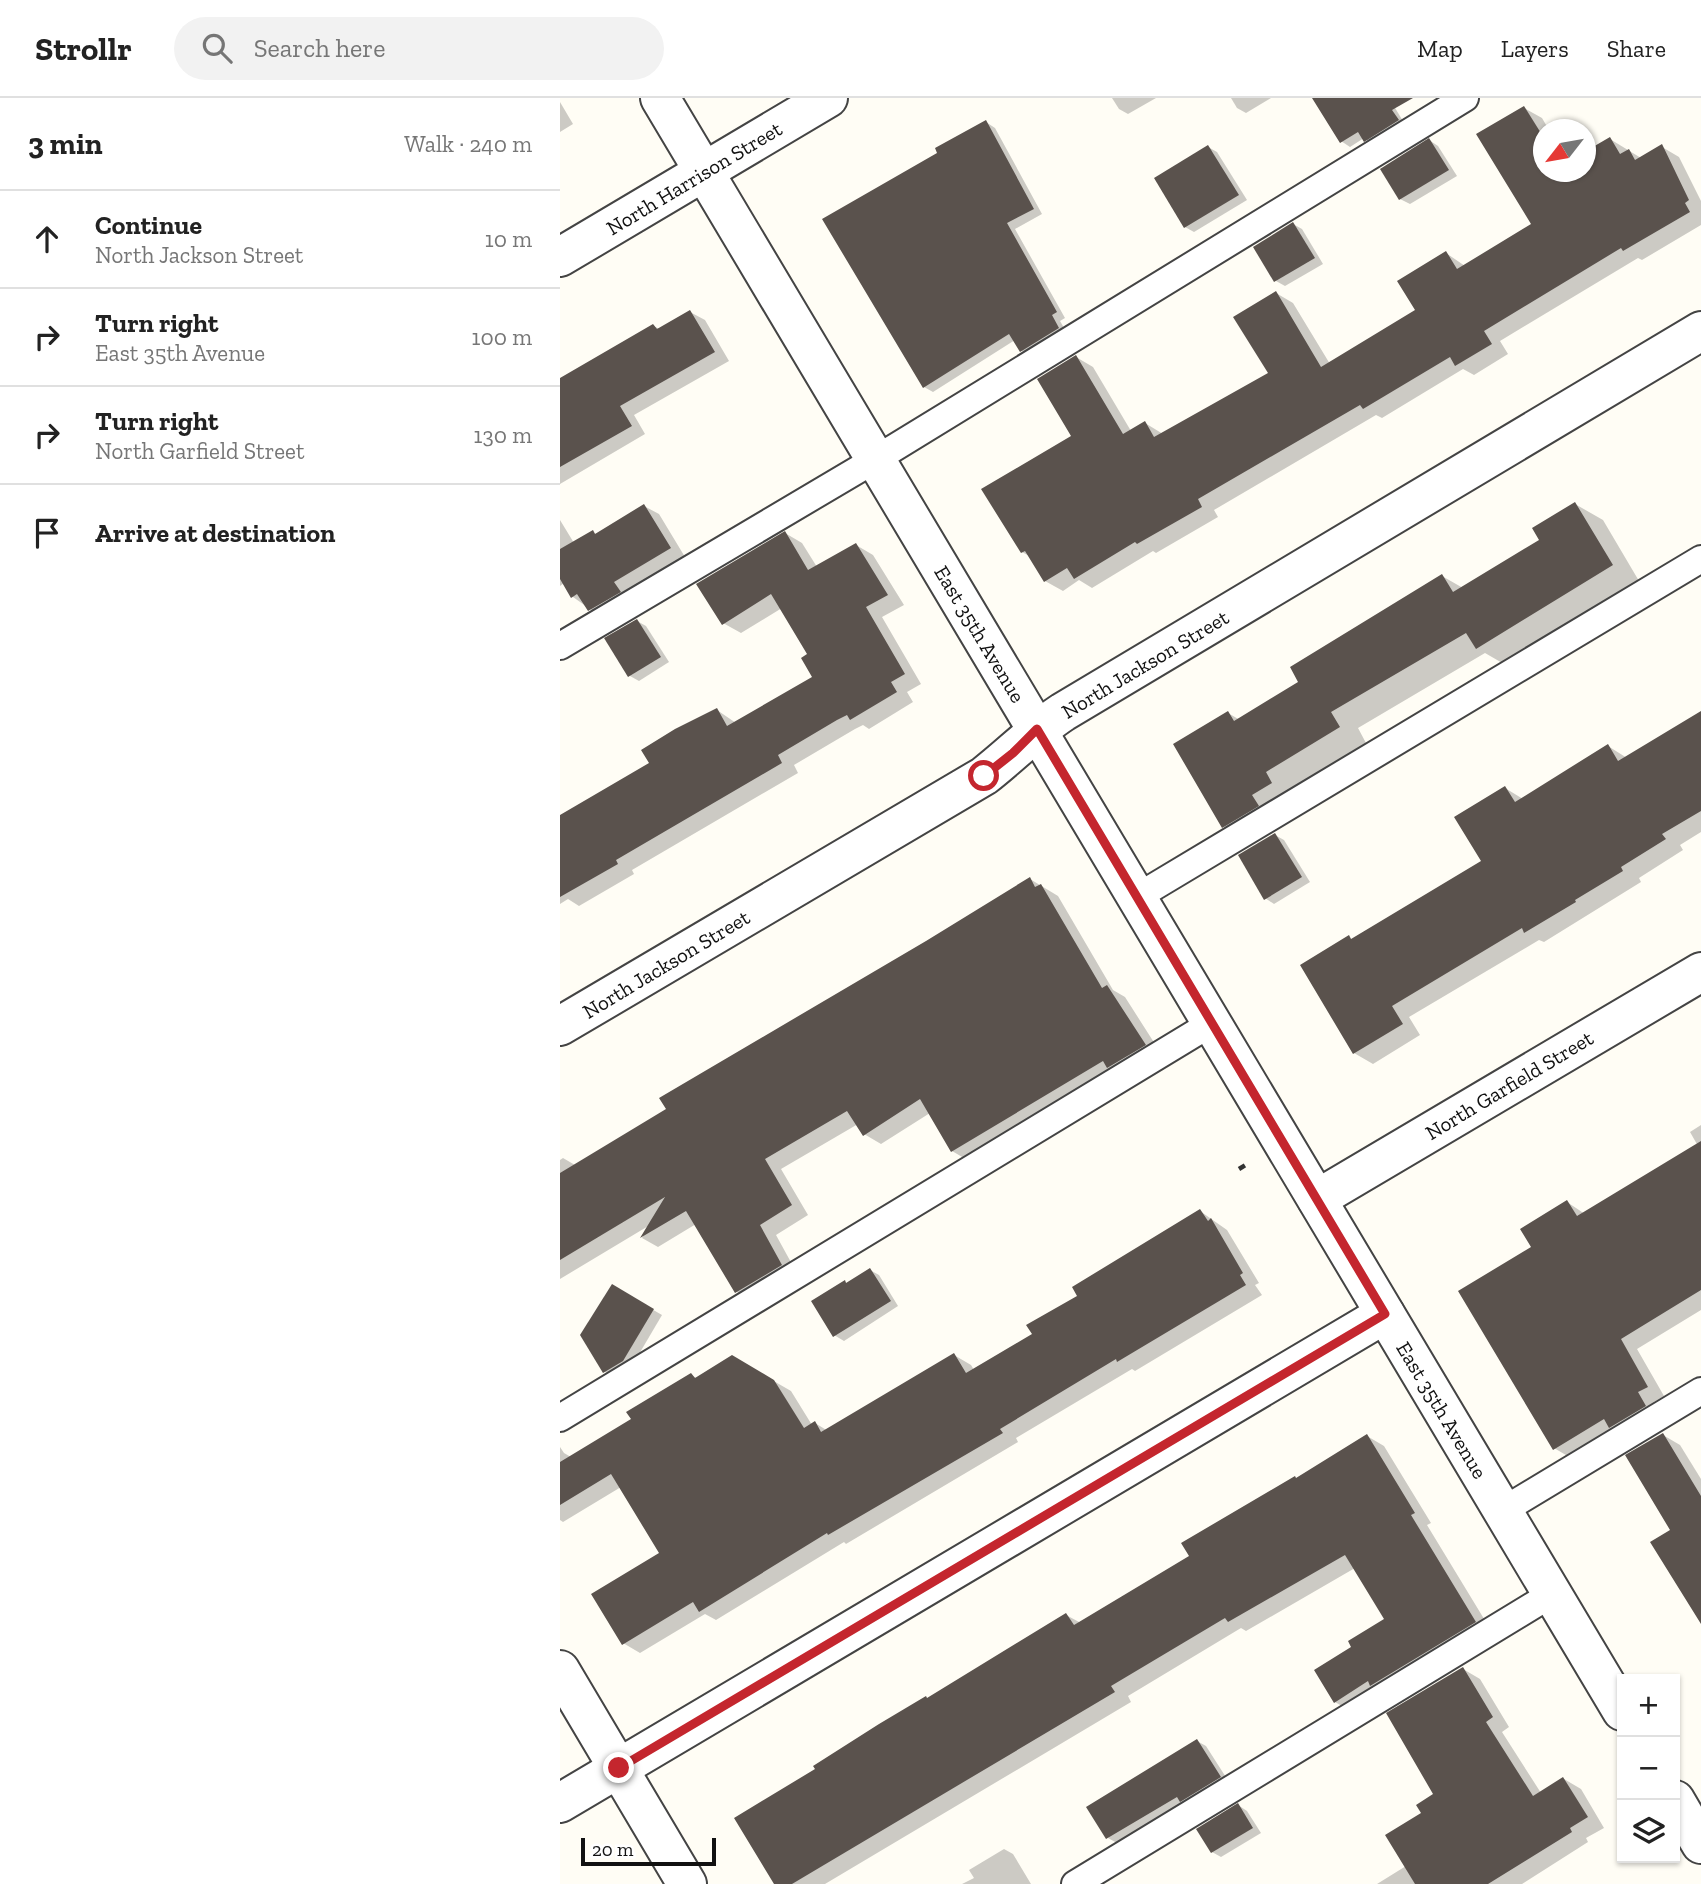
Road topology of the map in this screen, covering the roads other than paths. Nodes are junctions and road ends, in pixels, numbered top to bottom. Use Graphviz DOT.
graph roads {
  1 [pos="660,98"];
  2 [pos="828,98"];
  3 [pos="1465,98"];
  4 [pos="704,173"];
  5 [pos="560,257"];
  6 [pos="1701,331"];
  7 [pos="876,458"];
  8 [pos="1701,559"];
  9 [pos="560,646"];
  10 [pos="1037,729"];
  11 [pos="1137,897"];
  12 [pos="1701,972"];
  13 [pos="1212,1023"];
  14 [pos="560,1026"];
  15 [pos="1317,1199"];
  16 [pos="1385,1314"];
  17 [pos="1701,1391"];
  18 [pos="560,1418"];
  19 [pos="1502,1511"];
  20 [pos="1552,1594"];
  21 [pos="560,1670"];
  22 [pos="1617,1704"];
  23 [pos="619,1768"];
  24 [pos="560,1803"];
  25 [pos="687,1884"];
  26 [pos="1075,1884"];
  1 -- 4 [label="street, East 35th Avenue"];
  2 -- 4 [label="street, North Harrison Street"];
  3 -- 7 [label="lane"];
  4 -- 5 [label="street, North Harrison Street"];
  4 -- 7 [label="street, East 35th Avenue"];
  6 -- 10 [label="street, North Jackson Street"];
  7 -- 9 [label="lane"];
  7 -- 10 [label="street, East 35th Avenue"];
  8 -- 11 [label="lane"];
  10 -- 11 [label="street, East 35th Avenue"];
  10 -- 14 [label="street, North Jackson Street"];
  11 -- 13 [label="street, East 35th Avenue"];
  12 -- 15 [label="street, North Garfield Street"];
  13 -- 15 [label="street, East 35th Avenue"];
  13 -- 18 [label="lane"];
  15 -- 16 [label="street, East 35th Avenue"];
  16 -- 19 [label="street, East 35th Avenue"];
  16 -- 23 [label="street"];
  17 -- 19 [label="lane"];
  19 -- 20 [label="street, East 35th Avenue"];
  20 -- 22 [label="street, East 35th Avenue"];
  20 -- 26 [label="lane"];
  21 -- 23 [label="street"];
  23 -- 24 [label="street"];
  23 -- 25 [label="street"];
}
